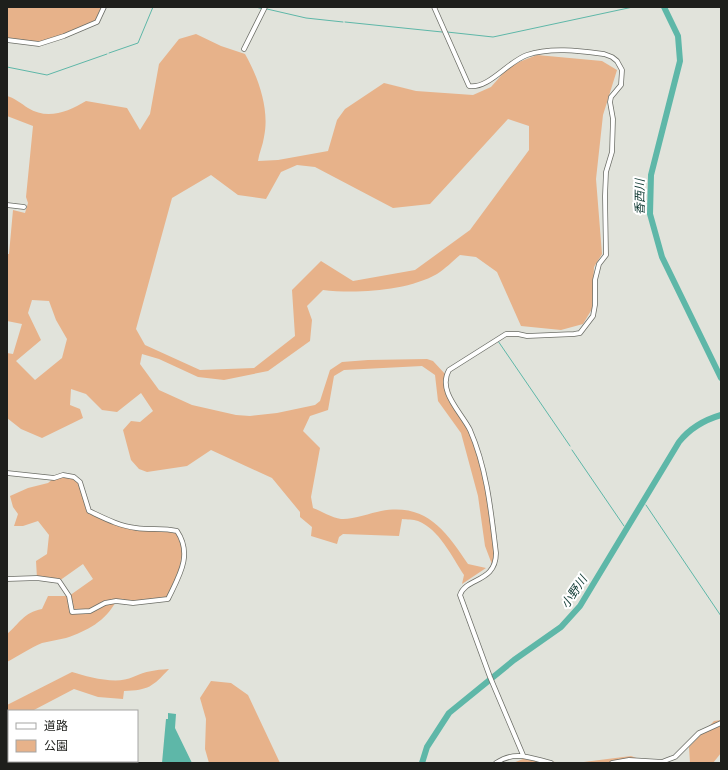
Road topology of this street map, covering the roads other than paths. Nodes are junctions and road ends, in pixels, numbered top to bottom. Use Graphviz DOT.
graph roads {
  1 [pos="104,7"];
  2 [pos="265,7"];
  3 [pos="434,7"];
  4 [pos="7,40"];
  5 [pos="244,50"];
  6 [pos="7,205"];
  7 [pos="24,207"];
  8 [pos="7,473"];
  9 [pos="7,579"];
  10 [pos="721,723"];
  11 [pos="523,755"];
  12 [pos="496,763"];
  13 [pos="551,763"];
  14 [pos="612,763"];
  1 -- 4 [label="street"];
  2 -- 5 [label="street"];
  3 -- 11 [label="street"];
  6 -- 7 [label="street"];
  8 -- 9 [label="street"];
  10 -- 14 [label="street"];
  11 -- 12 [label="street"];
  11 -- 13 [label="street"];
}
